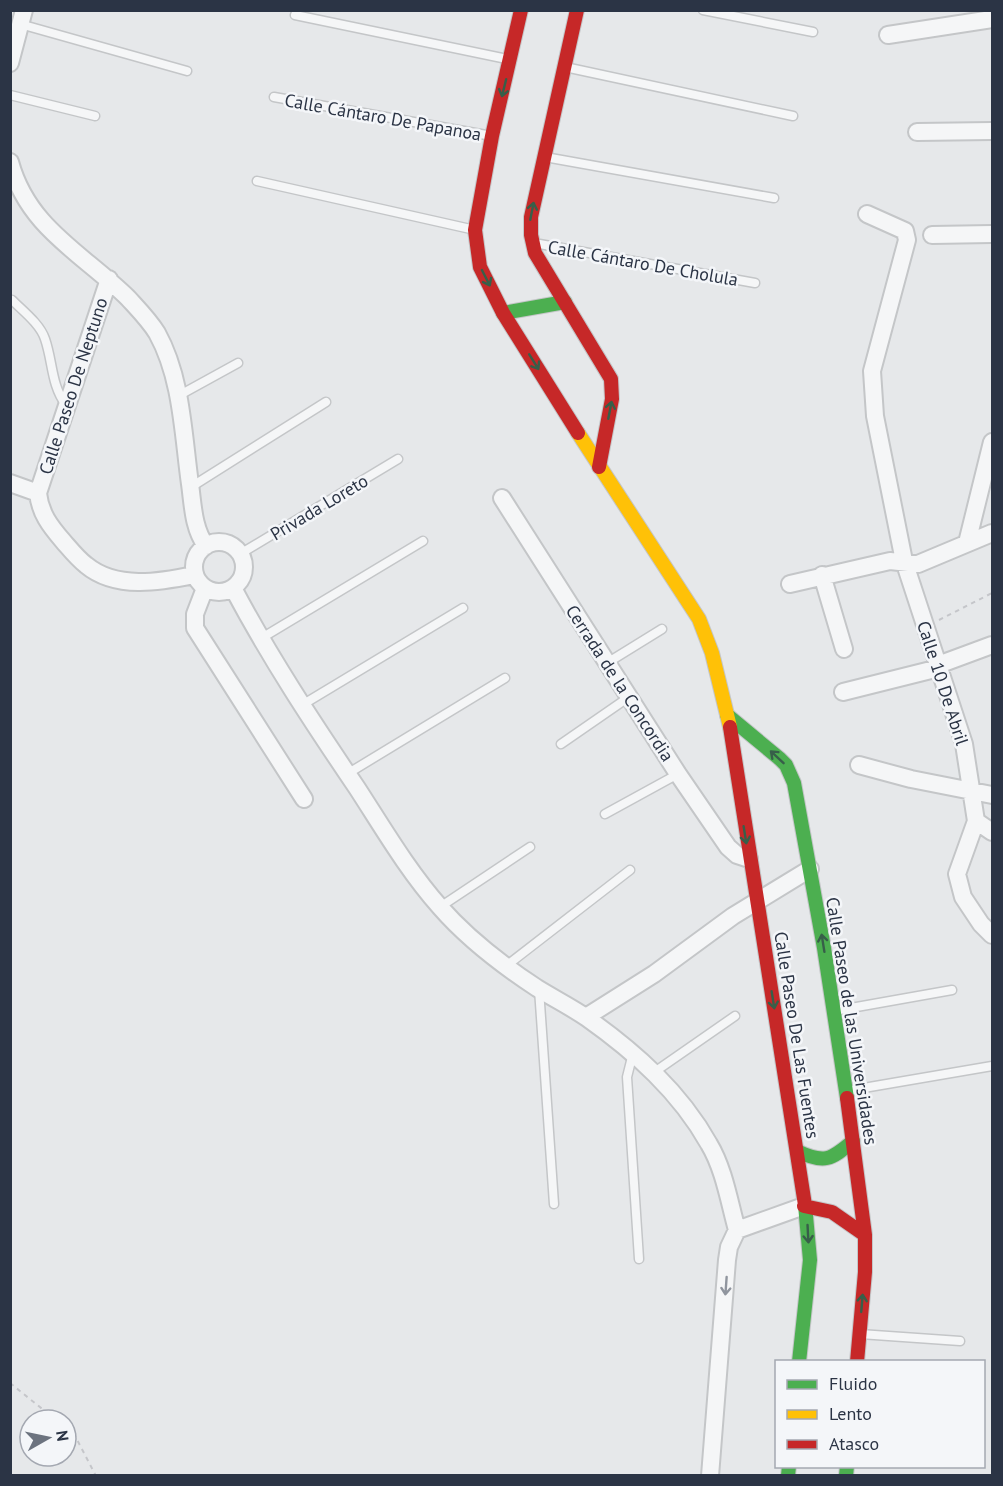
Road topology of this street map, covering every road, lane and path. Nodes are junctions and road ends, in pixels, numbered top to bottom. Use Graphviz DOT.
graph roads {
  1 [pos="521,10"];
  2 [pos="577,10"];
  3 [pos="703,10"];
  4 [pos="295,15"];
  5 [pos="22,17"];
  6 [pos="993,19"];
  7 [pos="813,32"];
  8 [pos="888,34"];
  9 [pos="511,60"];
  10 [pos="10,63"];
  11 [pos="564,67"];
  12 [pos="187,71"];
  13 [pos="10,95"];
  14 [pos="274,97"];
  15 [pos="95,116"];
  16 [pos="793,116"];
  17 [pos="993,131"];
  18 [pos="917,132"];
  19 [pos="492,136"];
  20 [pos="545,157"];
  21 [pos="10,162"];
  22 [pos="257,181"];
  23 [pos="774,198"];
  24 [pos="867,214"];
  25 [pos="475,230"];
  26 [pos="993,234"];
  27 [pos="932,235"];
  28 [pos="531,242"];
  29 [pos="109,279"];
  30 [pos="754,283"];
  31 [pos="12,300"];
  32 [pos="565,302"];
  33 [pos="503,313"];
  34 [pos="238,363"];
  35 [pos="178,396"];
  36 [pos="326,402"];
  37 [pos="66,406"];
  38 [pos="993,442"];
  39 [pos="398,459"];
  40 [pos="599,467"];
  41 [pos="10,483"];
  42 [pos="191,487"];
  43 [pos="38,493"];
  44 [pos="502,498"];
  45 [pos="993,533"];
  46 [pos="423,541"];
  47 [pos="967,543"];
  48 [pos="206,546"];
  49 [pos="240,554"];
  50 [pos="904,561"];
  51 [pos="822,575"];
  52 [pos="200,582"];
  53 [pos="790,584"];
  54 [pos="233,588"];
  55 [pos="992,593"];
  56 [pos="463,608"];
  57 [pos="925,626"];
  58 [pos="662,629"];
  59 [pos="260,639"];
  60 [pos="993,645"];
  61 [pos="844,649"];
  62 [pos="607,663"];
  63 [pos="939,667"];
  64 [pos="505,678"];
  65 [pos="843,692"];
  66 [pos="629,697"];
  67 [pos="302,705"];
  68 [pos="727,715"];
  69 [pos="561,744"];
  70 [pos="859,765"];
  71 [pos="347,774"];
  72 [pos="678,774"];
  73 [pos="972,792"];
  74 [pos="993,795"];
  75 [pos="304,799"];
  76 [pos="604,814"];
  77 [pos="976,821"];
  78 [pos="993,832"];
  79 [pos="530,847"];
  80 [pos="749,859"];
  81 [pos="810,869"];
  82 [pos="630,870"];
  83 [pos="758,901"];
  84 [pos="440,907"];
  85 [pos="993,935"];
  86 [pos="506,966"];
  87 [pos="538,989"];
  88 [pos="952,990"];
  89 [pos="834,1011"];
  90 [pos="735,1016"];
  91 [pos="586,1017"];
  92 [pos="633,1053"];
  93 [pos="992,1066"];
  94 [pos="653,1073"];
  95 [pos="846,1091"];
  96 [pos="853,1141"];
  97 [pos="797,1151"];
  98 [pos="554,1204"];
  99 [pos="804,1206"];
  100 [pos="737,1230"];
  101 [pos="865,1235"];
  102 [pos="639,1259"];
  103 [pos="860,1334"];
  104 [pos="960,1341"];
  105 [pos="799,1360"];
  106 [pos="857,1360"];
  107 [pos="10,1383"];
  108 [pos="41,1408"];
  109 [pos="78,1442"];
  110 [pos="96,1476"];
  111 [pos="710,1476"];
  1 -- 9 [label="street, Calle Paseo De Las Fuentes"];
  2 -- 11 [label="street"];
  3 -- 7 [label="lane"];
  4 -- 9 [label="lane"];
  5 -- 10 [label="street"];
  5 -- 12 [label="lane"];
  6 -- 8 [label="street"];
  9 -- 19 [label="street, Calle Paseo De Las Fuentes, one-way"];
  11 -- 16 [label="lane"];
  11 -- 20 [label="street"];
  13 -- 15 [label="lane"];
  14 -- 19 [label="lane, Calle Cántaro De Papanoa"];
  17 -- 18 [label="street"];
  19 -- 25 [label="street, Calle Paseo De Las Fuentes"];
  20 -- 23 [label="lane"];
  28 -- 20 [label="street, one-way"];
  21 -- 29 [label="street"];
  22 -- 25 [label="lane"];
  24 -- 50 [label="street, Calle 10 De Abril"];
  25 -- 33 [label="street, Calle Paseo De Las Fuentes, one-way"];
  26 -- 27 [label="street"];
  28 -- 30 [label="lane, Calle Cántaro De Cholula"];
  28 -- 32 [label="street"];
  29 -- 35 [label="street"];
  29 -- 37 [label="street, Calle Paseo De Neptuno"];
  31 -- 37 [label="lane"];
  32 -- 33 [label="street"];
  40 -- 32 [label="street, one-way"];
  33 -- 40 [label="street, Calle Paseo De Las Fuentes, one-way"];
  34 -- 35 [label="lane"];
  35 -- 42 [label="street"];
  36 -- 42 [label="lane"];
  37 -- 43 [label="street, Calle Paseo De Neptuno"];
  38 -- 47 [label="street"];
  39 -- 49 [label="lane, Privada Loreto"];
  40 -- 68 [label="street, Calle Paseo De Las Fuentes"];
  41 -- 43 [label="street"];
  42 -- 48 [label="street"];
  43 -- 52 [label="street"];
  44 -- 62 [label="street, Cerrada de la Concordia"];
  45 -- 47 [label="street"];
  46 -- 59 [label="lane"];
  47 -- 50 [label="street"];
  48 -- 49 [label="street"];
  48 -- 52 [label="street"];
  49 -- 54 [label="street"];
  50 -- 51 [label="street"];
  50 -- 57 [label="street, Calle 10 De Abril"];
  51 -- 53 [label="street"];
  51 -- 61 [label="street"];
  52 -- 54 [label="street"];
  52 -- 75 [label="street"];
  54 -- 59 [label="street"];
  55 -- 57 [label="path"];
  56 -- 67 [label="lane"];
  57 -- 63 [label="street, Calle 10 De Abril"];
  58 -- 62 [label="lane"];
  59 -- 67 [label="street"];
  60 -- 63 [label="street"];
  62 -- 66 [label="street, Cerrada de la Concordia"];
  63 -- 65 [label="street"];
  63 -- 73 [label="street, Calle 10 De Abril"];
  64 -- 71 [label="lane"];
  66 -- 69 [label="lane"];
  66 -- 72 [label="street, Cerrada de la Concordia"];
  67 -- 71 [label="street"];
  68 -- 80 [label="street, Calle Paseo De Las Fuentes, one-way"];
  81 -- 68 [label="street, Calle Paseo de las Universidades, one-way"];
  70 -- 73 [label="street"];
  71 -- 84 [label="street"];
  72 -- 76 [label="lane"];
  72 -- 80 [label="street, Cerrada de la Concordia"];
  73 -- 74 [label="street"];
  73 -- 77 [label="street, Calle 10 De Abril"];
  77 -- 78 [label="street"];
  77 -- 85 [label="street, Calle 10 De Abril"];
  79 -- 84 [label="lane"];
  80 -- 83 [label="street, Calle Paseo De Las Fuentes"];
  81 -- 83 [label="street"];
  89 -- 81 [label="street, Calle Paseo de las Universidades, one-way"];
  82 -- 86 [label="lane"];
  83 -- 91 [label="street"];
  83 -- 97 [label="street, Calle Paseo De Las Fuentes, one-way"];
  84 -- 86 [label="street"];
  86 -- 87 [label="street"];
  87 -- 91 [label="street"];
  87 -- 98 [label="lane"];
  88 -- 89 [label="lane"];
  89 -- 95 [label="street, Calle Paseo de las Universidades"];
  90 -- 94 [label="lane"];
  91 -- 92 [label="street"];
  92 -- 94 [label="street"];
  92 -- 102 [label="lane"];
  93 -- 95 [label="lane"];
  94 -- 100 [label="street"];
  95 -- 96 [label="street, Calle Paseo de las Universidades"];
  96 -- 97 [label="street"];
  96 -- 101 [label="street, Calle Paseo de las Universidades"];
  97 -- 99 [label="street, Calle Paseo De Las Fuentes"];
  99 -- 100 [label="street"];
  99 -- 101 [label="street"];
  99 -- 105 [label="street, Calle Paseo De Las Fuentes, one-way"];
  100 -- 111 [label="street, one-way"];
  103 -- 101 [label="street, Calle Paseo de las Universidades, one-way"];
  103 -- 104 [label="lane"];
  103 -- 106 [label="street, Calle Paseo de las Universidades"];
  107 -- 108 [label="path"];
  109 -- 110 [label="path"];
}
